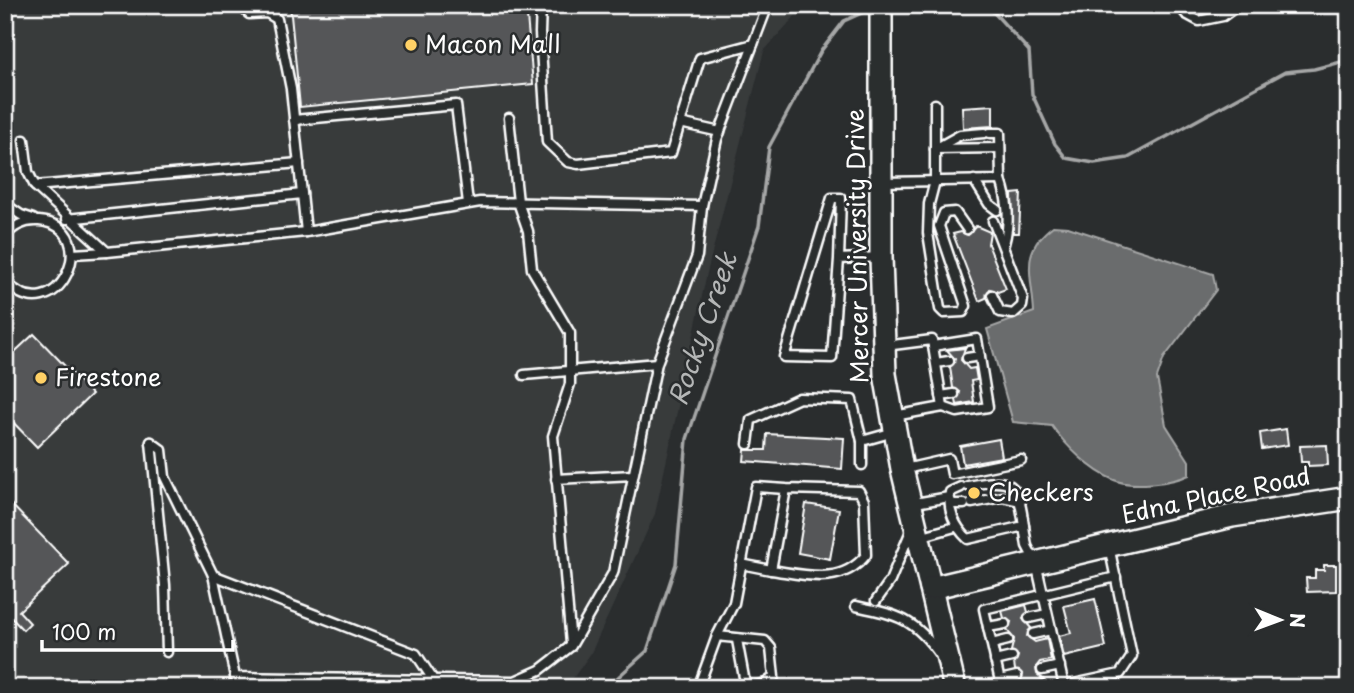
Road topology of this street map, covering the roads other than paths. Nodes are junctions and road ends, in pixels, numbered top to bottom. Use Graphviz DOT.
graph roads {
  1 [pos="240,5"];
  2 [pos="541,5"];
  3 [pos="768,5"];
  4 [pos="881,5"];
  5 [pos="1179,5"];
  6 [pos="1238,5"];
  7 [pos="753,44"];
  8 [pos="935,104"];
  9 [pos="509,118"];
  10 [pos="294,120"];
  11 [pos="680,123"];
  12 [pos="720,132"];
  13 [pos="24,140"];
  14 [pos="1000,148"];
  15 [pos="935,149"];
  16 [pos="299,163"];
  17 [pos="974,180"];
  18 [pos="1001,180"];
  19 [pos="935,181"];
  20 [pos="880,182"];
  21 [pos="36,186"];
  22 [pos="302,194"];
  23 [pos="519,202"];
  24 [pos="468,203"];
  25 [pos="5,204"];
  26 [pos="702,206"];
  27 [pos="67,219"];
  28 [pos="43,221"];
  29 [pos="967,229"];
  30 [pos="306,232"];
  31 [pos="5,236"];
  32 [pos="1004,244"];
  33 [pos="107,252"];
  34 [pos="72,254"];
  35 [pos="881,257"];
  36 [pos="839,260"];
  37 [pos="5,281"];
  38 [pos="10,291"];
  39 [pos="992,295"];
  40 [pos="883,346"];
  41 [pos="933,346"];
  42 [pos="980,356"];
  43 [pos="967,358"];
  44 [pos="949,361"];
  45 [pos="657,363"];
  46 [pos="936,363"];
  47 [pos="572,370"];
  48 [pos="524,375"];
  49 [pos="985,388"];
  50 [pos="972,391"];
  51 [pos="954,394"];
  52 [pos="941,396"];
  53 [pos="943,407"];
  54 [pos="893,424"];
  55 [pos="862,442"];
  56 [pos="748,444"];
  57 [pos="1021,460"];
  58 [pos="862,465"];
  59 [pos="902,470"];
  60 [pos="633,475"];
  61 [pos="555,479"];
  62 [pos="786,489"];
  63 [pos="948,497"];
  64 [pos="1349,498"];
  65 [pos="1021,501"];
  66 [pos="912,510"];
  67 [pos="956,527"];
  68 [pos="1024,527"];
  69 [pos="919,537"];
  70 [pos="1110,546"];
  71 [pos="1036,563"];
  72 [pos="741,564"];
  73 [pos="771,570"];
  74 [pos="213,575"];
  75 [pos="1116,577"];
  76 [pos="931,588"];
  77 [pos="1043,595"];
  78 [pos="876,601"];
  79 [pos="856,606"];
  80 [pos="1048,614"];
  81 [pos="1029,618"];
  82 [pos="1005,624"];
  83 [pos="988,627"];
  84 [pos="1051,630"];
  85 [pos="1033,634"];
  86 [pos="717,636"];
  87 [pos="737,640"];
  88 [pos="1008,640"];
  89 [pos="992,644"];
  90 [pos="571,646"];
  91 [pos="167,652"];
  92 [pos="1012,657"];
  93 [pos="995,661"];
  94 [pos="1060,666"];
  95 [pos="1042,670"];
  96 [pos="1017,676"];
  97 [pos="954,680"];
  98 [pos="434,681"];
  99 [pos="1000,686"];
  100 [pos="1059,687"];
  101 [pos="698,688"];
  102 [pos="747,688"];
  1 -- 10 [label="lane"];
  2 -- 11 [label="lane"];
  3 -- 7 [label="lane"];
  4 -- 20 [label="main road, Mercer University Drive"];
  5 -- 6 [label="lane"];
  7 -- 11 [label="lane"];
  7 -- 12 [label="lane"];
  8 -- 15 [label="lane"];
  9 -- 23 [label="lane"];
  10 -- 16 [label="lane"];
  10 -- 24 [label="lane"];
  11 -- 12 [label="lane"];
  12 -- 26 [label="lane"];
  13 -- 21 [label="lane"];
  14 -- 15 [label="lane"];
  14 -- 15 [label="lane"];
  14 -- 18 [label="lane"];
  15 -- 19 [label="lane"];
  16 -- 21 [label="lane"];
  16 -- 22 [label="lane"];
  17 -- 18 [label="lane"];
  17 -- 19 [label="lane"];
  17 -- 32 [label="lane"];
  18 -- 32 [label="lane"];
  19 -- 20 [label="lane"];
  19 -- 29 [label="lane"];
  20 -- 35 [label="main road, Mercer University Drive"];
  21 -- 27 [label="lane"];
  22 -- 27 [label="lane"];
  22 -- 30 [label="lane"];
  23 -- 24 [label="lane"];
  23 -- 26 [label="lane"];
  23 -- 47 [label="lane"];
  24 -- 30 [label="lane"];
  25 -- 28 [label="lane"];
  26 -- 45 [label="lane"];
  27 -- 33 [label="lane"];
  28 -- 31 [label="lane"];
  28 -- 34 [label="lane"];
  30 -- 33 [label="lane"];
  32 -- 39 [label="lane"];
  33 -- 34 [label="lane"];
  34 -- 38 [label="lane"];
  35 -- 36 [label="lane"];
  35 -- 40 [label="main road, Mercer University Drive"];
  36 -- 36 [label="lane"];
  37 -- 38 [label="lane"];
  40 -- 41 [label="lane"];
  40 -- 54 [label="main road, Mercer University Drive"];
  41 -- 42 [label="lane"];
  41 -- 46 [label="lane"];
  42 -- 43 [label="lane"];
  42 -- 49 [label="lane"];
  44 -- 46 [label="lane"];
  45 -- 47 [label="lane"];
  45 -- 60 [label="lane"];
  46 -- 52 [label="lane"];
  47 -- 48 [label="lane"];
  47 -- 61 [label="lane"];
  49 -- 50 [label="lane"];
  49 -- 53 [label="lane"];
  51 -- 52 [label="lane"];
  52 -- 53 [label="lane"];
  53 -- 54 [label="lane"];
  54 -- 55 [label="lane"];
  54 -- 59 [label="main road, Mercer University Drive"];
  55 -- 56 [label="lane"];
  55 -- 58 [label="lane"];
  57 -- 59 [label="lane"];
  59 -- 66 [label="main road, Mercer University Drive"];
  60 -- 61 [label="lane"];
  60 -- 90 [label="lane"];
  61 -- 90 [label="lane"];
  62 -- 72 [label="lane"];
  62 -- 73 [label="lane"];
  62 -- 73 [label="lane"];
  63 -- 65 [label="lane"];
  63 -- 65 [label="lane"];
  63 -- 66 [label="lane"];
  63 -- 67 [label="lane"];
  64 -- 70 [label="main road, Edna Place Road"];
  65 -- 68 [label="lane"];
  66 -- 69 [label="main road, Mercer University Drive"];
  66 -- 78 [label="lane"];
  67 -- 68 [label="lane"];
  67 -- 69 [label="lane"];
  68 -- 71 [label="lane"];
  69 -- 76 [label="main road, Mercer University Drive"];
  70 -- 71 [label="main road, Edna Place Road"];
  70 -- 75 [label="lane"];
  71 -- 76 [label="main road, Edna Place Road"];
  71 -- 77 [label="lane"];
  72 -- 73 [label="lane"];
  72 -- 86 [label="lane"];
  74 -- 91 [label="lane"];
  74 -- 98 [label="lane"];
  74 -- 98 [label="lane"];
  75 -- 77 [label="lane"];
  75 -- 100 [label="lane"];
  76 -- 97 [label="main road, Mercer University Drive"];
  77 -- 80 [label="lane"];
  77 -- 83 [label="lane"];
  79 -- 97 [label="lane"];
  80 -- 81 [label="lane"];
  80 -- 84 [label="lane"];
  82 -- 83 [label="lane"];
  83 -- 89 [label="lane"];
  84 -- 85 [label="lane"];
  84 -- 94 [label="lane"];
  86 -- 87 [label="lane"];
  86 -- 101 [label="lane"];
  87 -- 102 [label="lane"];
  87 -- 102 [label="lane"];
  88 -- 89 [label="lane"];
  89 -- 93 [label="lane"];
  90 -- 98 [label="lane"];
  92 -- 93 [label="lane"];
  93 -- 99 [label="lane"];
  94 -- 95 [label="lane"];
  94 -- 100 [label="lane"];
  96 -- 99 [label="lane"];
}
